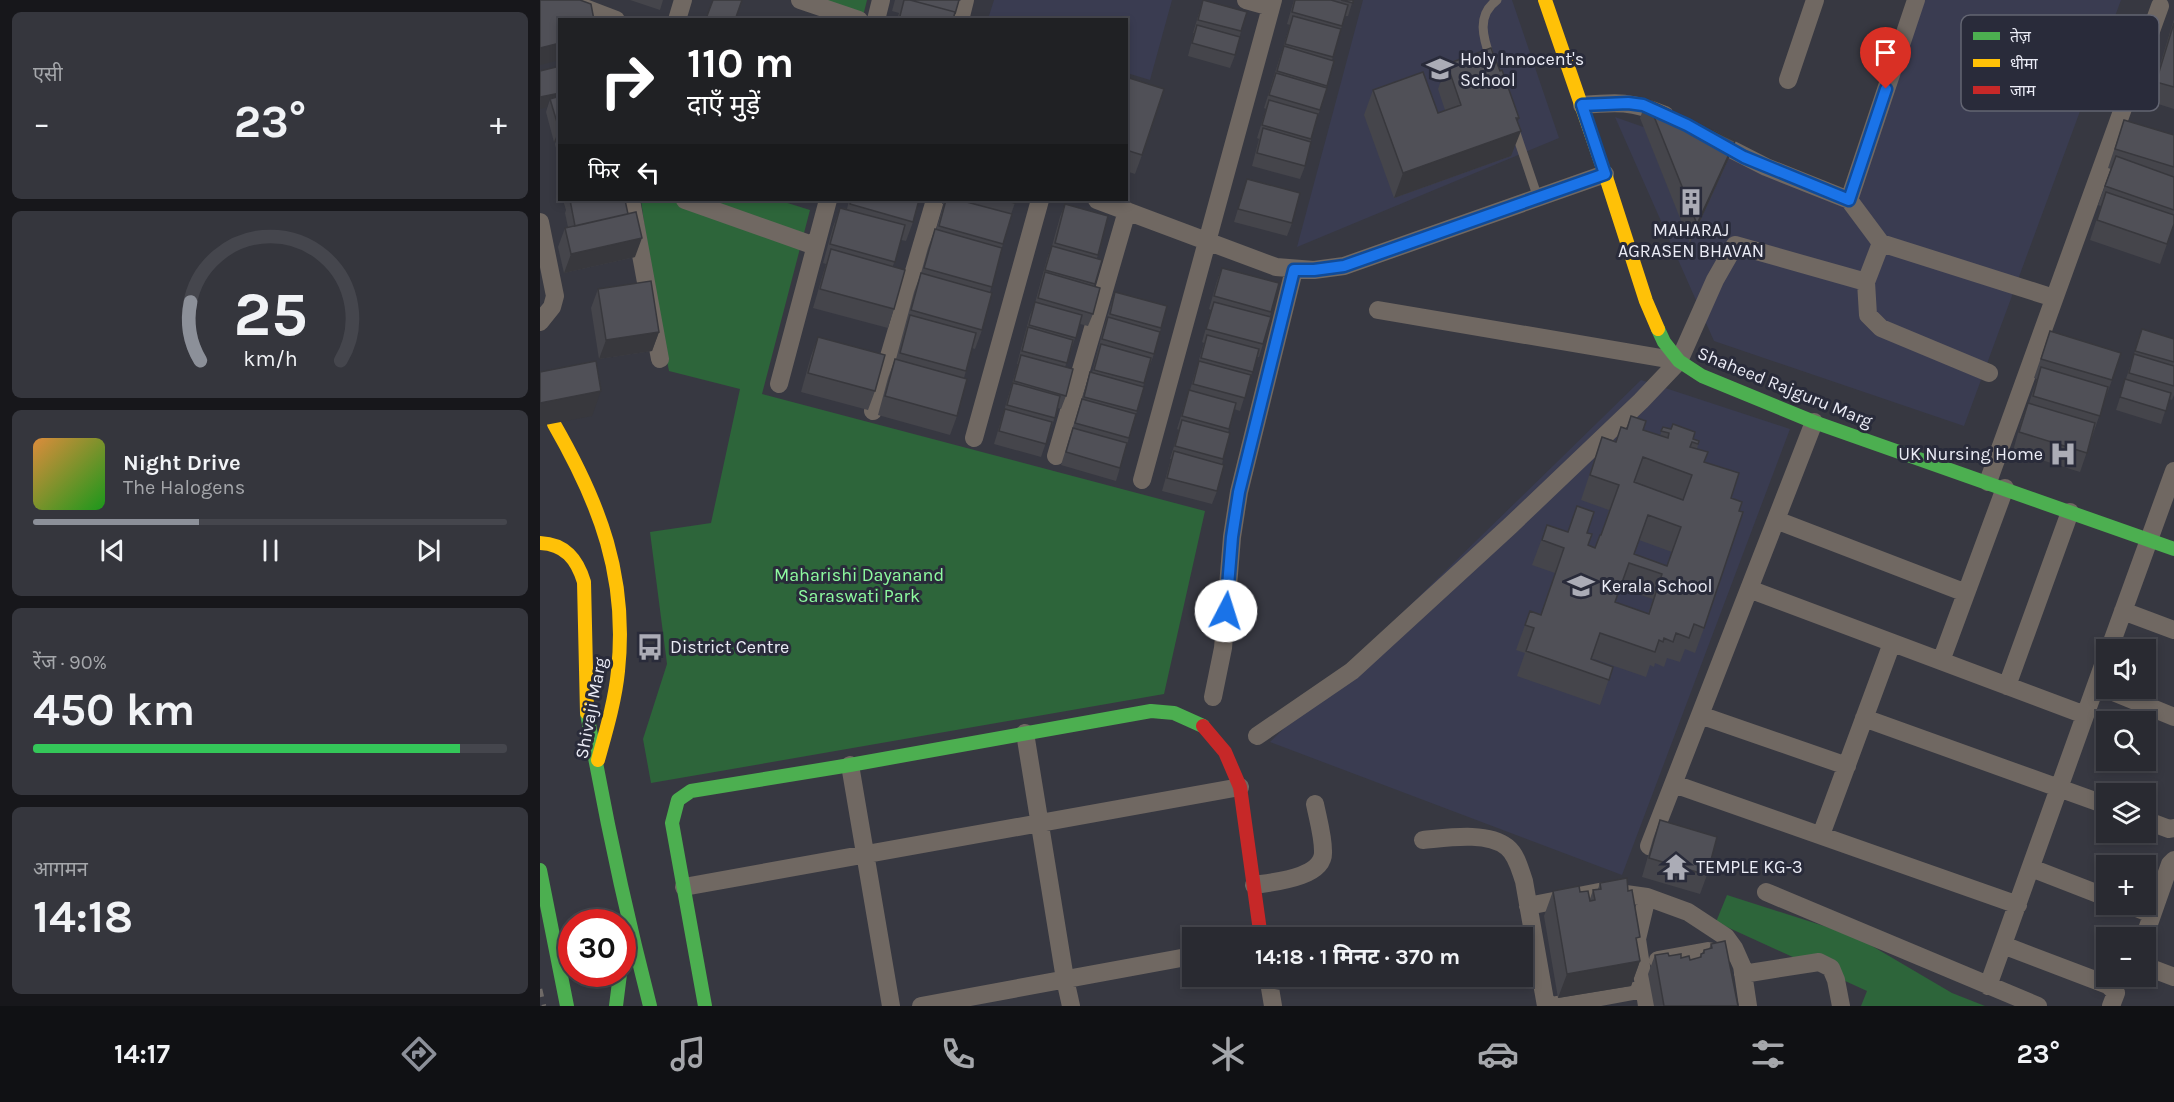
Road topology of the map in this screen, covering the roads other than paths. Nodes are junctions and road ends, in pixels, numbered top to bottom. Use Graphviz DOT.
graph roads {
  1 [pos="564,0"];
  2 [pos="683,0"];
  3 [pos="800,0"];
  4 [pos="881,0"];
  5 [pos="965,0"];
  6 [pos="1246,0"];
  7 [pos="1497,0"];
  8 [pos="1545,0"];
  9 [pos="1815,0"];
  10 [pos="1916,0"];
  11 [pos="1272,3"];
  12 [pos="2160,6"];
  13 [pos="598,11"];
  14 [pos="2157,15"];
  15 [pos="612,18"];
  16 [pos="678,18"];
  17 [pos="853,18"];
  18 [pos="876,18"];
  19 [pos="960,18"];
  20 [pos="1494,67"];
  21 [pos="1788,80"];
  22 [pos="1582,105"];
  23 [pos="2122,111"];
  24 [pos="1512,121"];
  25 [pos="1677,121"];
  26 [pos="1696,131"];
  27 [pos="1605,174"];
  28 [pos="1538,198"];
  29 [pos="1849,200"];
  30 [pos="631,201"];
  31 [pos="688,201"];
  32 [pos="828,201"];
  33 [pos="935,201"];
  34 [pos="1040,201"];
  35 [pos="1100,201"];
  36 [pos="1127,211"];
  37 [pos="540,222"];
  38 [pos="1206,240"];
  39 [pos="1881,243"];
  40 [pos="815,246"];
  41 [pos="1285,268"];
  42 [pos="1866,282"];
  43 [pos="2054,298"];
  44 [pos="1378,310"];
  45 [pos="540,322"];
  46 [pos="660,359"];
  47 [pos="1679,361"];
  48 [pos="1989,373"];
  49 [pos="778,384"];
  50 [pos="873,411"];
  51 [pos="1814,422"];
  52 [pos="554,424"];
  53 [pos="974,438"];
  54 [pos="1056,456"];
  55 [pos="2174,471"];
  56 [pos="1142,480"];
  57 [pos="1996,485"];
  58 [pos="2070,512"];
  59 [pos="1776,520"];
  60 [pos="2148,540"];
  61 [pos="540,543"];
  62 [pos="2174,549"];
  63 [pos="1749,589"];
  64 [pos="1966,593"];
  65 [pos="2123,610"];
  66 [pos="2174,630"];
  67 [pos="2113,639"];
  68 [pos="1892,643"];
  69 [pos="1941,661"];
  70 [pos="2096,685"];
  71 [pos="2007,686"];
  72 [pos="1213,697"];
  73 [pos="2130,699"];
  74 [pos="1700,715"];
  75 [pos="2085,715"];
  76 [pos="2174,717"];
  77 [pos="1864,718"];
  78 [pos="1025,733"];
  79 [pos="1257,736"];
  80 [pos="596,765"];
  81 [pos="850,765"];
  82 [pos="1846,766"];
  83 [pos="1674,784"];
  84 [pos="1240,787"];
  85 [pos="2060,787"];
  86 [pos="2096,801"];
  87 [pos="1315,804"];
  88 [pos="1039,823"];
  89 [pos="2156,824"];
  90 [pos="2174,828"];
  91 [pos="1821,835"];
  92 [pos="1423,840"];
  93 [pos="1649,846"];
  94 [pos="865,855"];
  95 [pos="2174,860"];
  96 [pos="2031,868"];
  97 [pos="540,870"];
  98 [pos="1254,885"];
  99 [pos="684,888"];
  100 [pos="1766,892"];
  101 [pos="2096,893"];
  102 [pos="1647,897"];
  103 [pos="2156,901"];
  104 [pos="2018,905"];
  105 [pos="1528,906"];
  106 [pos="625,909"];
  107 [pos="1260,927"];
  108 [pos="1527,927"];
  109 [pos="2003,945"];
  110 [pos="636,953"];
  111 [pos="1182,958"];
  112 [pos="1533,958"];
  113 [pos="1641,963"];
  114 [pos="1740,966"];
  115 [pos="2156,970"];
  116 [pos="2174,977"];
  117 [pos="1065,979"];
  118 [pos="1988,986"];
  119 [pos="618,987"];
  120 [pos="1269,987"];
  121 [pos="1646,998"];
  122 [pos="616,1004"];
  123 [pos="567,1006"];
  124 [pos="650,1006"];
  125 [pos="705,1006"];
  126 [pos="891,1006"];
  127 [pos="921,1006"];
  128 [pos="1071,1006"];
  129 [pos="1273,1006"];
  130 [pos="1546,1006"];
  131 [pos="1551,1006"];
  132 [pos="1748,1006"];
  133 [pos="1840,1006"];
  134 [pos="2038,1006"];
  135 [pos="2111,1006"];
  1 -- 13 [label="street"];
  2 -- 16 [label="street"];
  3 -- 17 [label="street"];
  4 -- 18 [label="street"];
  5 -- 19 [label="street"];
  6 -- 11 [label="street"];
  7 -- 20 [label="lane"];
  8 -- 22 [label="street, Shaheed Rajguru Marg"];
  9 -- 21 [label="street"];
  10 -- 29 [label="street"];
  11 -- 38 [label="street"];
  12 -- 14 [label="street"];
  13 -- 15 [label="street"];
  22 -- 25 [label="street"];
  22 -- 27 [label="street, Shaheed Rajguru Marg"];
  23 -- 43 [label="street"];
  24 -- 28 [label="lane"];
  26 -- 29 [label="street"];
  27 -- 28 [label="street"];
  27 -- 47 [label="street, Shaheed Rajguru Marg"];
  28 -- 41 [label="street"];
  29 -- 39 [label="street"];
  30 -- 46 [label="street"];
  31 -- 40 [label="street"];
  32 -- 40 [label="street"];
  33 -- 50 [label="street"];
  34 -- 53 [label="street"];
  35 -- 36 [label="street"];
  36 -- 38 [label="street"];
  36 -- 54 [label="street"];
  37 -- 45 [label="street"];
  38 -- 41 [label="street"];
  38 -- 56 [label="street"];
  39 -- 42 [label="street"];
  39 -- 43 [label="street"];
  40 -- 49 [label="street"];
  41 -- 72 [label="street"];
  42 -- 47 [label="street"];
  42 -- 48 [label="street"];
  43 -- 57 [label="street"];
  44 -- 47 [label="street"];
  47 -- 51 [label="street, Shaheed Rajguru Marg"];
  47 -- 79 [label="street"];
  51 -- 57 [label="street, Shaheed Rajguru Marg"];
  51 -- 59 [label="street"];
  52 -- 80 [label="street, Shivaji Marg"];
  55 -- 60 [label="street"];
  57 -- 58 [label="street, Shaheed Rajguru Marg"];
  57 -- 64 [label="street"];
  58 -- 60 [label="street, Shaheed Rajguru Marg"];
  58 -- 71 [label="street"];
  59 -- 63 [label="street"];
  59 -- 64 [label="street"];
  60 -- 62 [label="street, Shaheed Rajguru Marg"];
  60 -- 65 [label="street"];
  61 -- 80 [label="street"];
  63 -- 68 [label="street"];
  63 -- 74 [label="street"];
  64 -- 69 [label="street"];
  65 -- 66 [label="street"];
  65 -- 67 [label="street"];
  68 -- 69 [label="street"];
  68 -- 77 [label="street"];
  69 -- 71 [label="street"];
  70 -- 75 [label="street"];
  71 -- 75 [label="street"];
  73 -- 76 [label="street"];
  74 -- 82 [label="street"];
  74 -- 83 [label="street"];
  75 -- 85 [label="street"];
  77 -- 82 [label="street"];
  77 -- 85 [label="street"];
  78 -- 81 [label="street"];
  78 -- 84 [label="street"];
  78 -- 88 [label="street"];
  80 -- 106 [label="street, Shivaji Marg"];
  81 -- 94 [label="street"];
  81 -- 99 [label="street"];
  82 -- 91 [label="street"];
  83 -- 91 [label="street"];
  83 -- 93 [label="street"];
  84 -- 88 [label="street"];
  84 -- 98 [label="street"];
  85 -- 86 [label="street"];
  85 -- 96 [label="street"];
  87 -- 98 [label="street"];
  88 -- 94 [label="street"];
  88 -- 117 [label="street"];
  89 -- 90 [label="street"];
  91 -- 104 [label="street"];
  92 -- 105 [label="street"];
  94 -- 99 [label="street"];
  94 -- 126 [label="street"];
  95 -- 103 [label="street"];
  96 -- 101 [label="street"];
  96 -- 104 [label="street"];
  97 -- 123 [label="street"];
  98 -- 107 [label="street"];
  99 -- 125 [label="street"];
  100 -- 118 [label="street"];
  102 -- 105 [label="street"];
  102 -- 113 [label="street"];
  102 -- 114 [label="street"];
  104 -- 109 [label="street"];
  105 -- 108 [label="street"];
  109 -- 118 [label="street"];
  109 -- 135 [label="street"];
  110 -- 124 [label="street, Shivaji Marg"];
  111 -- 117 [label="street"];
  112 -- 130 [label="street"];
  113 -- 114 [label="street"];
  113 -- 121 [label="street"];
  114 -- 132 [label="street"];
  114 -- 133 [label="street"];
  115 -- 116 [label="street"];
  117 -- 127 [label="street"];
  117 -- 128 [label="street"];
  118 -- 134 [label="street"];
  119 -- 122 [label="street"];
  120 -- 129 [label="street"];
  121 -- 131 [label="street"];
}
